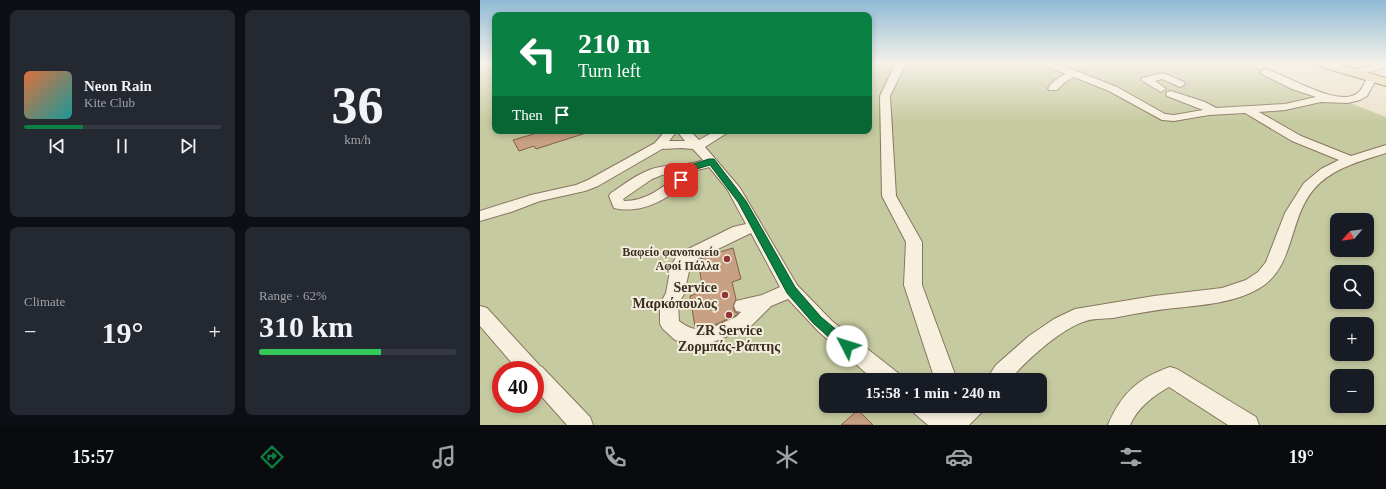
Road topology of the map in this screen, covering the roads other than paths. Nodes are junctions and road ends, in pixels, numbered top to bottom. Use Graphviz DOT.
graph roads {
  1 [pos="892,83"];
  2 [pos="1058,83"];
  3 [pos="1097,83"];
  4 [pos="1151,83"];
  5 [pos="1178,83"];
  6 [pos="1287,83"];
  7 [pos="1369,83"];
  8 [pos="1053,88"];
  9 [pos="1161,89"];
  10 [pos="1171,94"];
  11 [pos="1332,99"];
  12 [pos="1202,104"];
  13 [pos="1246,109"];
  14 [pos="1215,112"];
  15 [pos="669,134"];
  16 [pos="686,134"];
  17 [pos="719,134"];
  18 [pos="658,146"];
  19 [pos="698,146"];
  20 [pos="1386,149"];
  21 [pos="1352,160"];
  22 [pos="711,161"];
  23 [pos="690,168"];
  24 [pos="480,216"];
  25 [pos="756,226"];
  26 [pos="791,290"];
  27 [pos="765,301"];
  28 [pos="743,306"];
  29 [pos="480,313"];
  30 [pos="523,361"];
  31 [pos="881,373"];
  32 [pos="944,373"];
  33 [pos="1003,373"];
  34 [pos="544,384"];
  35 [pos="946,413"];
  36 [pos="957,416"];
  37 [pos="582,425"];
  38 [pos="1118,425"];
  39 [pos="1248,425"];
  1 -- 32 [label="street"];
  2 -- 8 [label="street"];
  3 -- 14 [label="street"];
  4 -- 9 [label="street"];
  5 -- 12 [label="street"];
  6 -- 11 [label="street"];
  7 -- 11 [label="street"];
  10 -- 12 [label="street"];
  11 -- 13 [label="street"];
  12 -- 14 [label="street"];
  13 -- 14 [label="street"];
  13 -- 21 [label="street"];
  15 -- 18 [label="street"];
  16 -- 19 [label="street"];
  17 -- 19 [label="street"];
  18 -- 19 [label="street"];
  18 -- 24 [label="street"];
  19 -- 22 [label="street"];
  20 -- 21 [label="street"];
  21 -- 33 [label="street"];
  22 -- 23 [label="street"];
  22 -- 25 [label="street"];
  25 -- 26 [label="street"];
  25 -- 27 [label="street"];
  26 -- 27 [label="street"];
  26 -- 31 [label="street"];
  27 -- 28 [label="street"];
  29 -- 30 [label="street"];
  34 -- 37 [label="street"];
  35 -- 36 [label="street"];
  38 -- 39 [label="street"];
}
